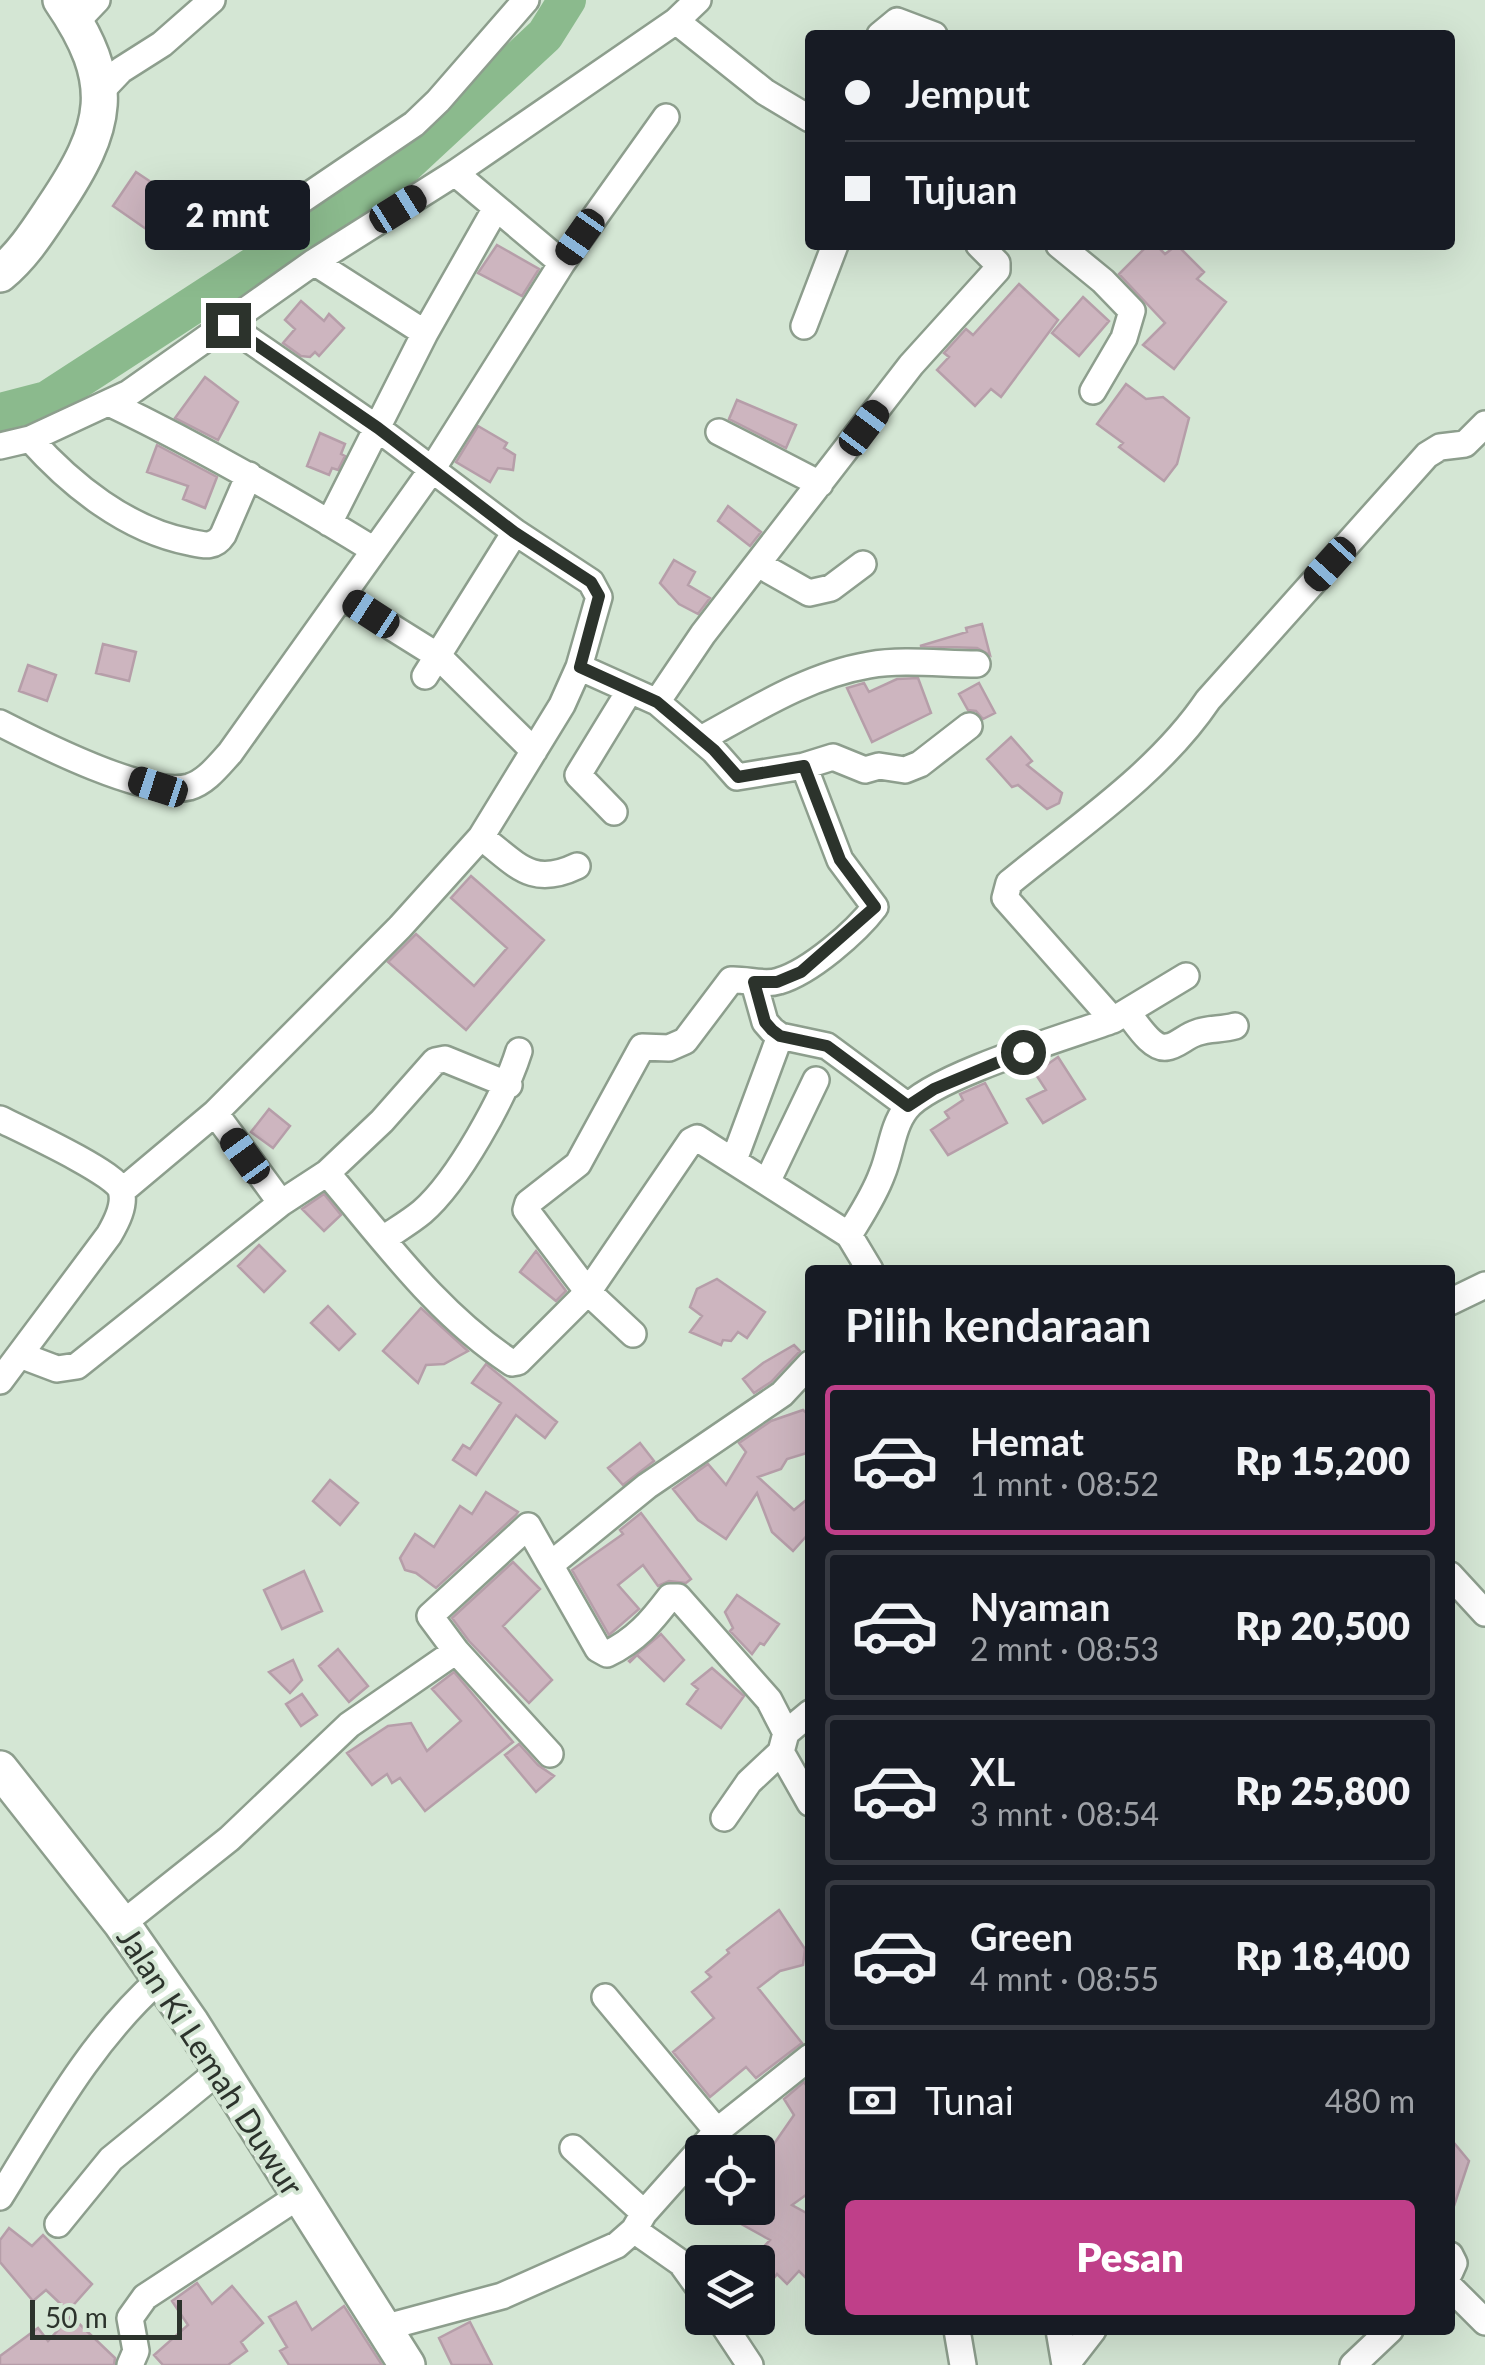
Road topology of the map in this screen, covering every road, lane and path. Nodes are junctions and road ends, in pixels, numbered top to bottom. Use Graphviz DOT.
graph roads {
  1 [pos="212,0"];
  2 [pos="526,0"];
  3 [pos="698,0"];
  4 [pos="78,7"];
  5 [pos="676,20"];
  6 [pos="886,30"];
  7 [pos="921,30"];
  8 [pos="100,92"];
  9 [pos="805,115"];
  10 [pos="666,117"];
  11 [pos="455,173"];
  12 [pos="496,208"];
  13 [pos="284,212"];
  14 [pos="833,250"];
  15 [pos="984,250"];
  16 [pos="1065,250"];
  17 [pos="314,262"];
  18 [pos="562,263"];
  19 [pos="0,274"];
  20 [pos="228,325"];
  21 [pos="804,326"];
  22 [pos="424,332"];
  23 [pos="1093,392"];
  24 [pos="109,403"];
  25 [pos="1485,424"];
  26 [pos="378,428"];
  27 [pos="719,432"];
  28 [pos="30,439"];
  29 [pos="0,446"];
  30 [pos="431,471"];
  31 [pos="249,475"];
  32 [pos="820,484"];
  33 [pos="330,522"];
  34 [pos="514,532"];
  35 [pos="374,550"];
  36 [pos="758,564"];
  37 [pos="863,564"];
  38 [pos="342,596"];
  39 [pos="977,664"];
  40 [pos="431,666"];
  41 [pos="580,667"];
  42 [pos="630,690"];
  43 [pos="657,702"];
  44 [pos="0,723"];
  45 [pos="969,726"];
  46 [pos="706,743"];
  47 [pos="534,751"];
  48 [pos="804,766"];
  49 [pos="614,812"];
  50 [pos="481,837"];
  51 [pos="577,866"];
  52 [pos="1186,976"];
  53 [pos="754,982"];
  54 [pos="1120,1016"];
  55 [pos="1234,1026"];
  56 [pos="780,1036"];
  57 [pos="519,1051"];
  58 [pos="816,1080"];
  59 [pos="508,1085"];
  60 [pos="908,1106"];
  61 [pos="215,1113"];
  62 [pos="0,1119"];
  63 [pos="734,1160"];
  64 [pos="327,1173"];
  65 [pos="768,1180"];
  66 [pos="122,1191"];
  67 [pos="281,1203"];
  68 [pos="849,1235"];
  69 [pos="383,1239"];
  70 [pos="867,1265"];
  71 [pos="1485,1285"];
  72 [pos="588,1292"];
  73 [pos="1455,1300"];
  74 [pos="633,1334"];
  75 [pos="20,1355"];
  76 [pos="805,1369"];
  77 [pos="0,1381"];
  78 [pos="550,1565"];
  79 [pos="1455,1581"];
  80 [pos="1485,1614"];
  81 [pos="456,1651"];
  82 [pos="805,1715"];
  83 [pos="779,1725"];
  84 [pos="550,1754"];
  85 [pos="0,1769"];
  86 [pos="805,1790"];
  87 [pos="724,1818"];
  88 [pos="122,1924"];
  89 [pos="160,1979"];
  90 [pos="605,1997"];
  91 [pos="805,2061"];
  92 [pos="220,2070"];
  93 [pos="717,2131"];
  94 [pos="573,2148"];
  95 [pos="0,2196"];
  96 [pos="300,2196"];
  97 [pos="639,2222"];
  98 [pos="58,2224"];
  99 [pos="685,2269"];
  100 [pos="1455,2292"];
  101 [pos="1485,2322"];
  102 [pos="383,2328"];
  103 [pos="730,2335"];
  104 [pos="958,2335"];
  105 [pos="1060,2335"];
  106 [pos="1088,2335"];
  107 [pos="1385,2335"];
  108 [pos="130,2365"];
  109 [pos="407,2365"];
  110 [pos="750,2365"];
  111 [pos="963,2365"];
  112 [pos="1065,2365"];
  113 [pos="1353,2365"];
  1 -- 8 [label="street"];
  2 -- 13 [label="street"];
  3 -- 5 [label="street"];
  4 -- 8 [label="main road"];
  5 -- 9 [label="street"];
  5 -- 11 [label="street"];
  6 -- 7 [label="street"];
  8 -- 19 [label="main road"];
  10 -- 18 [label="street"];
  11 -- 12 [label="street"];
  11 -- 17 [label="street"];
  12 -- 18 [label="street"];
  12 -- 22 [label="street"];
  14 -- 21 [label="street"];
  15 -- 32 [label="street"];
  16 -- 23 [label="street"];
  17 -- 20 [label="street"];
  17 -- 22 [label="street"];
  18 -- 30 [label="street"];
  20 -- 24 [label="street"];
  20 -- 26 [label="street"];
  22 -- 26 [label="street"];
  24 -- 28 [label="street"];
  24 -- 31 [label="street"];
  25 -- 54 [label="street"];
  26 -- 30 [label="street"];
  26 -- 33 [label="street"];
  27 -- 32 [label="street"];
  28 -- 29 [label="street"];
  28 -- 31 [label="street"];
  30 -- 34 [label="street"];
  30 -- 35 [label="street"];
  31 -- 33 [label="street"];
  32 -- 36 [label="street"];
  33 -- 35 [label="street"];
  34 -- 40 [label="street"];
  34 -- 41 [label="street"];
  35 -- 38 [label="street"];
  36 -- 37 [label="street"];
  36 -- 43 [label="street"];
  38 -- 40 [label="street"];
  38 -- 44 [label="street"];
  39 -- 46 [label="street"];
  40 -- 47 [label="street"];
  41 -- 42 [label="street"];
  41 -- 47 [label="street"];
  42 -- 43 [label="street"];
  42 -- 49 [label="street"];
  43 -- 46 [label="street"];
  45 -- 48 [label="street"];
  46 -- 48 [label="street"];
  47 -- 50 [label="street"];
  48 -- 53 [label="street"];
  50 -- 51 [label="street"];
  50 -- 61 [label="street"];
  52 -- 54 [label="street"];
  53 -- 56 [label="street"];
  53 -- 72 [label="street"];
  54 -- 55 [label="street"];
  54 -- 60 [label="street"];
  56 -- 60 [label="street"];
  56 -- 63 [label="street"];
  57 -- 59 [label="street"];
  58 -- 65 [label="street"];
  59 -- 64 [label="street"];
  59 -- 69 [label="street"];
  60 -- 68 [label="street"];
  61 -- 66 [label="street"];
  61 -- 67 [label="street"];
  62 -- 66 [label="street"];
  63 -- 65 [label="street"];
  63 -- 72 [label="street"];
  64 -- 67 [label="street"];
  64 -- 69 [label="street"];
  65 -- 68 [label="street"];
  66 -- 75 [label="street"];
  67 -- 75 [label="street"];
  68 -- 70 [label="street"];
  69 -- 72 [label="street"];
  71 -- 73 [label="street"];
  72 -- 74 [label="street"];
  75 -- 77 [label="street"];
  76 -- 78 [label="street"];
  78 -- 81 [label="street"];
  78 -- 83 [label="street"];
  79 -- 80 [label="street"];
  81 -- 84 [label="street"];
  81 -- 88 [label="street"];
  82 -- 83 [label="street"];
  83 -- 86 [label="street"];
  83 -- 87 [label="street"];
  85 -- 88 [label="main road, Jalan Ki Lemah Duwur"];
  88 -- 89 [label="main road, Jalan Ki Lemah Duwur"];
  89 -- 92 [label="main road, Jalan Ki Lemah Duwur"];
  89 -- 95 [label="street"];
  90 -- 93 [label="street"];
  91 -- 93 [label="street"];
  92 -- 96 [label="main road, Jalan Ki Lemah Duwur"];
  92 -- 98 [label="street"];
  93 -- 97 [label="street"];
  94 -- 97 [label="street"];
  96 -- 102 [label="main road, Jalan Ki Lemah Duwur"];
  96 -- 108 [label="street"];
  97 -- 99 [label="street"];
  97 -- 102 [label="street"];
  100 -- 101 [label="street"];
  102 -- 109 [label="main road, Jalan Ki Lemah Duwur"];
  103 -- 110 [label="street"];
  104 -- 111 [label="street"];
  105 -- 112 [label="street"];
  106 -- 112 [label="street"];
  107 -- 113 [label="street"];
}
